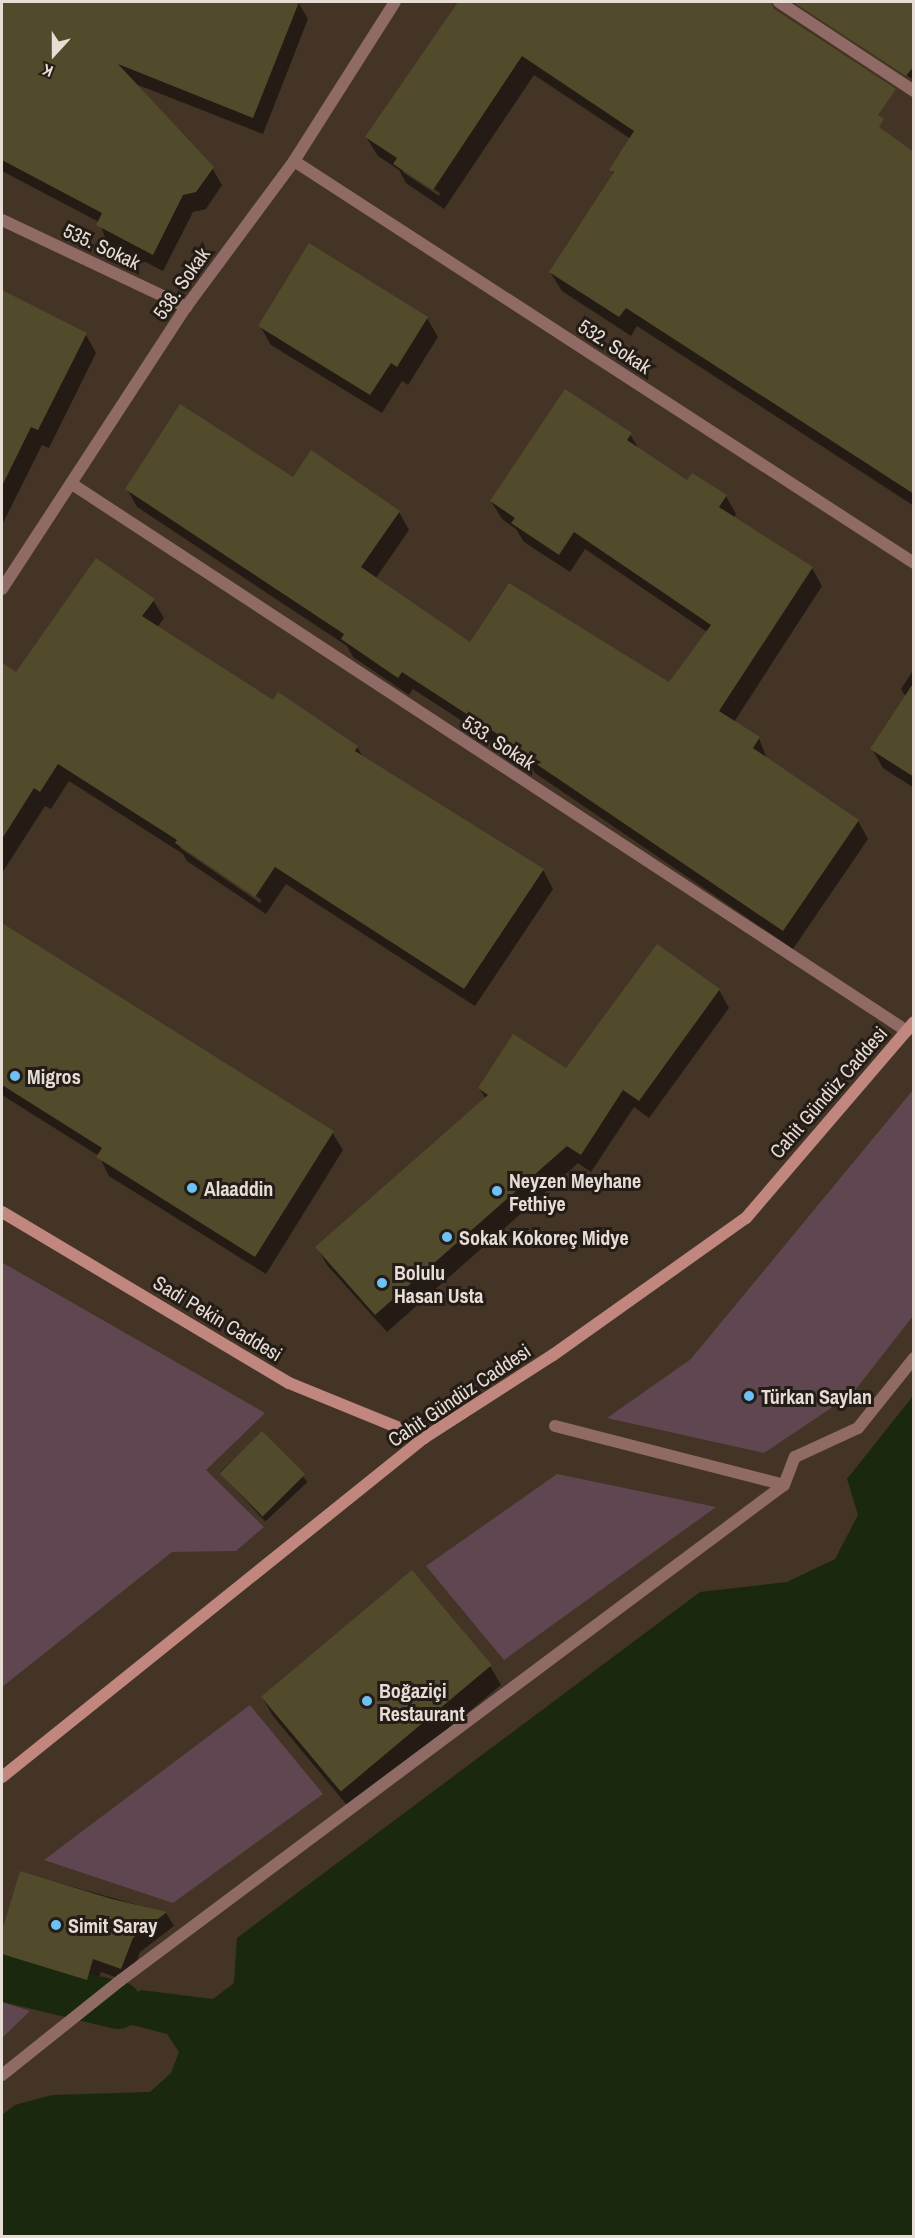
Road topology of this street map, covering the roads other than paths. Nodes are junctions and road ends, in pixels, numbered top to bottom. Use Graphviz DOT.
graph roads {
  1 [pos="395,2"];
  2 [pos="779,2"];
  3 [pos="914,91"];
  4 [pos="294,161"];
  5 [pos="2,220"];
  6 [pos="186,307"];
  7 [pos="72,484"];
  8 [pos="914,563"];
  9 [pos="2,589"];
  10 [pos="910,1026"];
  11 [pos="2,1212"];
  12 [pos="914,1358"];
  13 [pos="555,1426"];
  14 [pos="424,1438"];
  15 [pos="784,1485"];
  16 [pos="2,1777"];
  17 [pos="2,2075"];
  1 -- 4 [label="street, 538. Sokak"];
  2 -- 3 [label="street"];
  4 -- 6 [label="street, 538. Sokak"];
  4 -- 8 [label="street, 532. Sokak"];
  5 -- 6 [label="street, 535. Sokak"];
  6 -- 7 [label="street, 538. Sokak"];
  7 -- 9 [label="street, 538. Sokak"];
  7 -- 10 [label="street, 533. Sokak"];
  10 -- 14 [label="main road, Cahit Gündüz Caddesi"];
  11 -- 14 [label="main road, Sadi Pekin Caddesi"];
  12 -- 15 [label="street"];
  13 -- 15 [label="street"];
  14 -- 16 [label="main road, Cahit Gündüz Caddesi"];
  15 -- 17 [label="street"];
}
